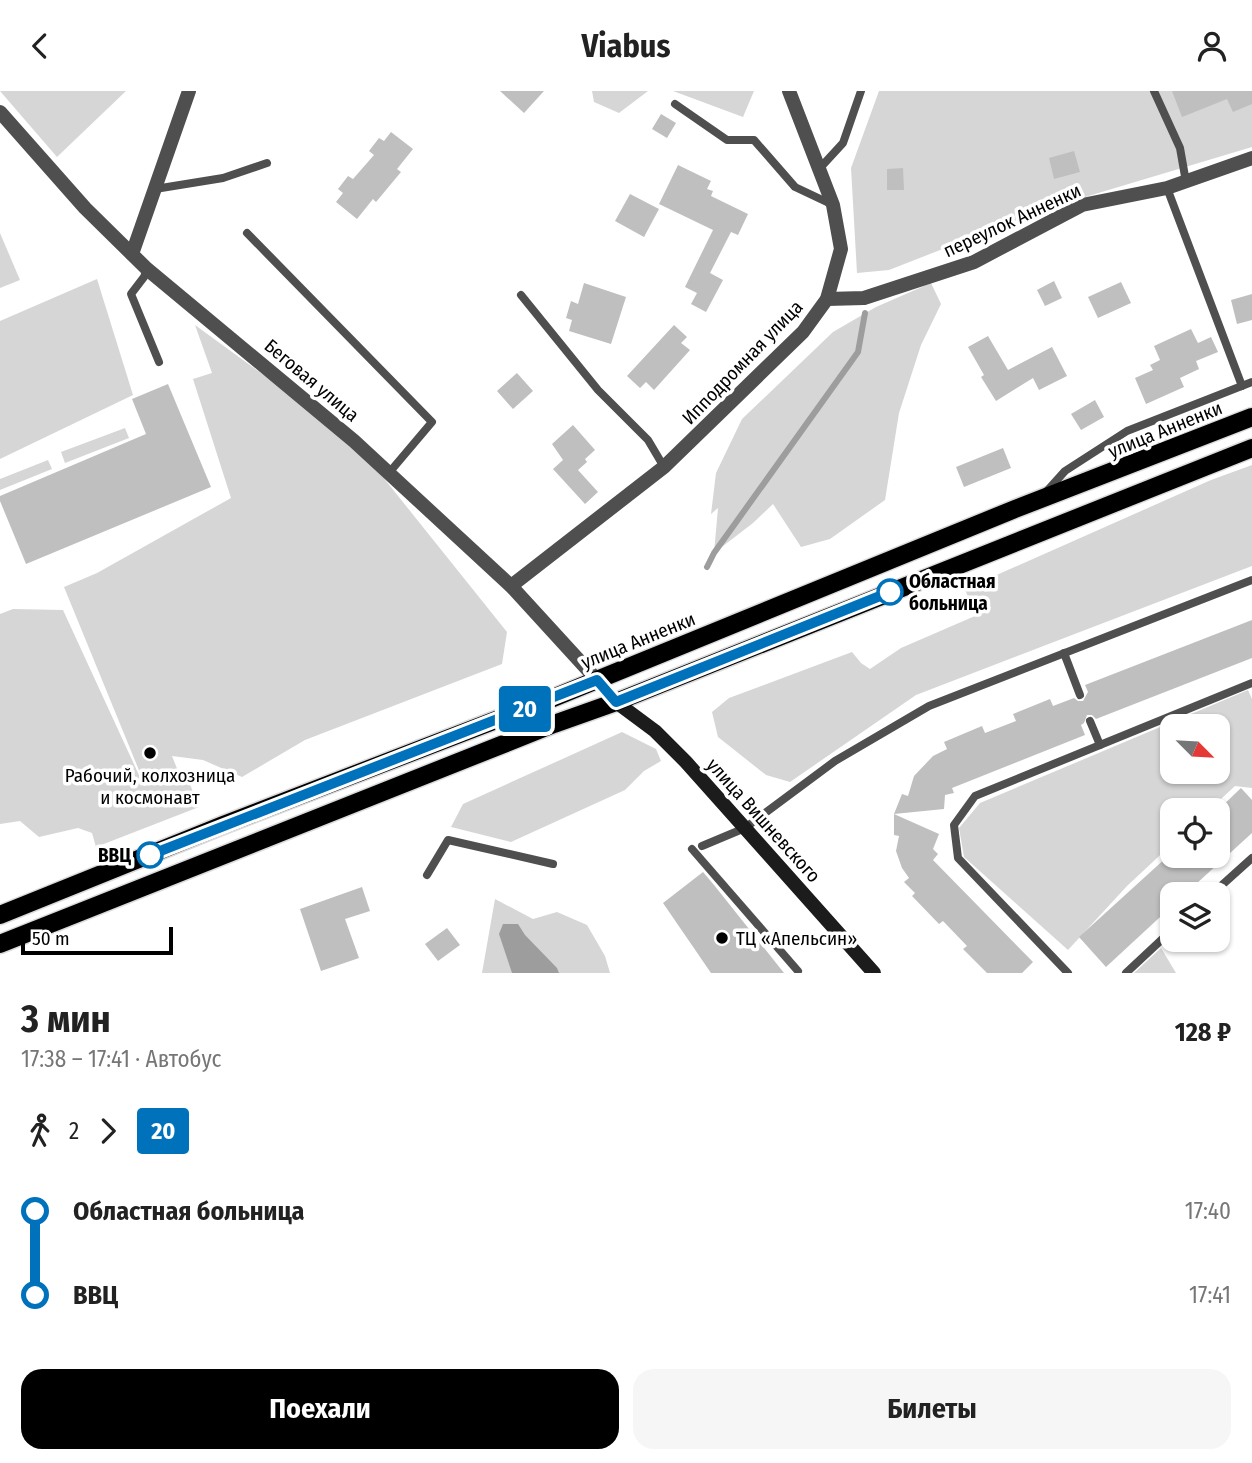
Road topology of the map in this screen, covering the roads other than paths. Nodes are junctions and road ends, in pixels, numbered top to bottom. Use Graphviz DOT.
graph roads {
  1 [pos="189,91"];
  2 [pos="789,91"];
  3 [pos="861,91"];
  4 [pos="1154,91"];
  5 [pos="675,104"];
  6 [pos="0,112"];
  7 [pos="1252,158"];
  8 [pos="267,163"];
  9 [pos="820,169"];
  10 [pos="1186,182"];
  11 [pos="1167,188"];
  12 [pos="155,189"];
  13 [pos="833,205"];
  14 [pos="247,233"];
  15 [pos="132,254"];
  16 [pos="147,269"];
  17 [pos="521,295"];
  18 [pos="827,299"];
  19 [pos="159,362"];
  20 [pos="1252,382"];
  21 [pos="1242,386"];
  22 [pos="1252,417"];
  23 [pos="1252,448"];
  24 [pos="664,467"];
  25 [pos="388,474"];
  26 [pos="1038,502"];
  27 [pos="1252,580"];
  28 [pos="511,586"];
  29 [pos="1064,653"];
  30 [pos="597,680"];
  31 [pos="1252,683"];
  32 [pos="1080,695"];
  33 [pos="616,702"];
  34 [pos="1090,721"];
  35 [pos="1100,745"];
  36 [pos="745,828"];
  37 [pos="702,846"];
  38 [pos="692,849"];
  39 [pos="1252,858"];
  40 [pos="553,864"];
  41 [pos="426,875"];
  42 [pos="1225,882"];
  43 [pos="0,915"];
  44 [pos="1160,941"];
  45 [pos="0,944"];
  46 [pos="798,971"];
  47 [pos="874,973"];
  48 [pos="1068,973"];
  49 [pos="1126,973"];
  1 -- 12 [label="street"];
  2 -- 9 [label="street, Ипподромная улица"];
  3 -- 9 [label="lane"];
  4 -- 10 [label="lane"];
  5 -- 13 [label="lane"];
  6 -- 15 [label="street, Беговая улица"];
  7 -- 10 [label="street, переулок Анненки"];
  8 -- 12 [label="lane"];
  9 -- 13 [label="street, Ипподромная улица"];
  10 -- 11 [label="street, переулок Анненки"];
  11 -- 18 [label="street, переулок Анненки"];
  11 -- 21 [label="lane"];
  12 -- 15 [label="street"];
  13 -- 18 [label="street, Ипподромная улица"];
  14 -- 25 [label="lane"];
  15 -- 16 [label="street, Беговая улица"];
  16 -- 19 [label="lane"];
  16 -- 25 [label="street, Беговая улица"];
  17 -- 24 [label="lane"];
  18 -- 24 [label="street, Ипподромная улица"];
  20 -- 21 [label="lane"];
  21 -- 26 [label="lane"];
  22 -- 26 [label="main road, улица Анненки"];
  23 -- 33 [label="main road"];
  24 -- 28 [label="street, Ипподромная улица"];
  25 -- 28 [label="street, Беговая улица"];
  26 -- 30 [label="main road, улица Анненки"];
  27 -- 29 [label="lane"];
  28 -- 30 [label="street, Беговая улица"];
  29 -- 32 [label="lane"];
  29 -- 36 [label="lane"];
  30 -- 33 [label="street, улица Вишневского"];
  30 -- 43 [label="main road, улица Анненки"];
  31 -- 35 [label="lane"];
  33 -- 36 [label="street, улица Вишневского"];
  33 -- 45 [label="main road"];
  34 -- 35 [label="lane"];
  35 -- 48 [label="lane"];
  36 -- 37 [label="lane"];
  36 -- 47 [label="street, улица Вишневского"];
  38 -- 46 [label="lane"];
  39 -- 42 [label="lane"];
  40 -- 41 [label="lane"];
  44 -- 49 [label="lane"];
}
